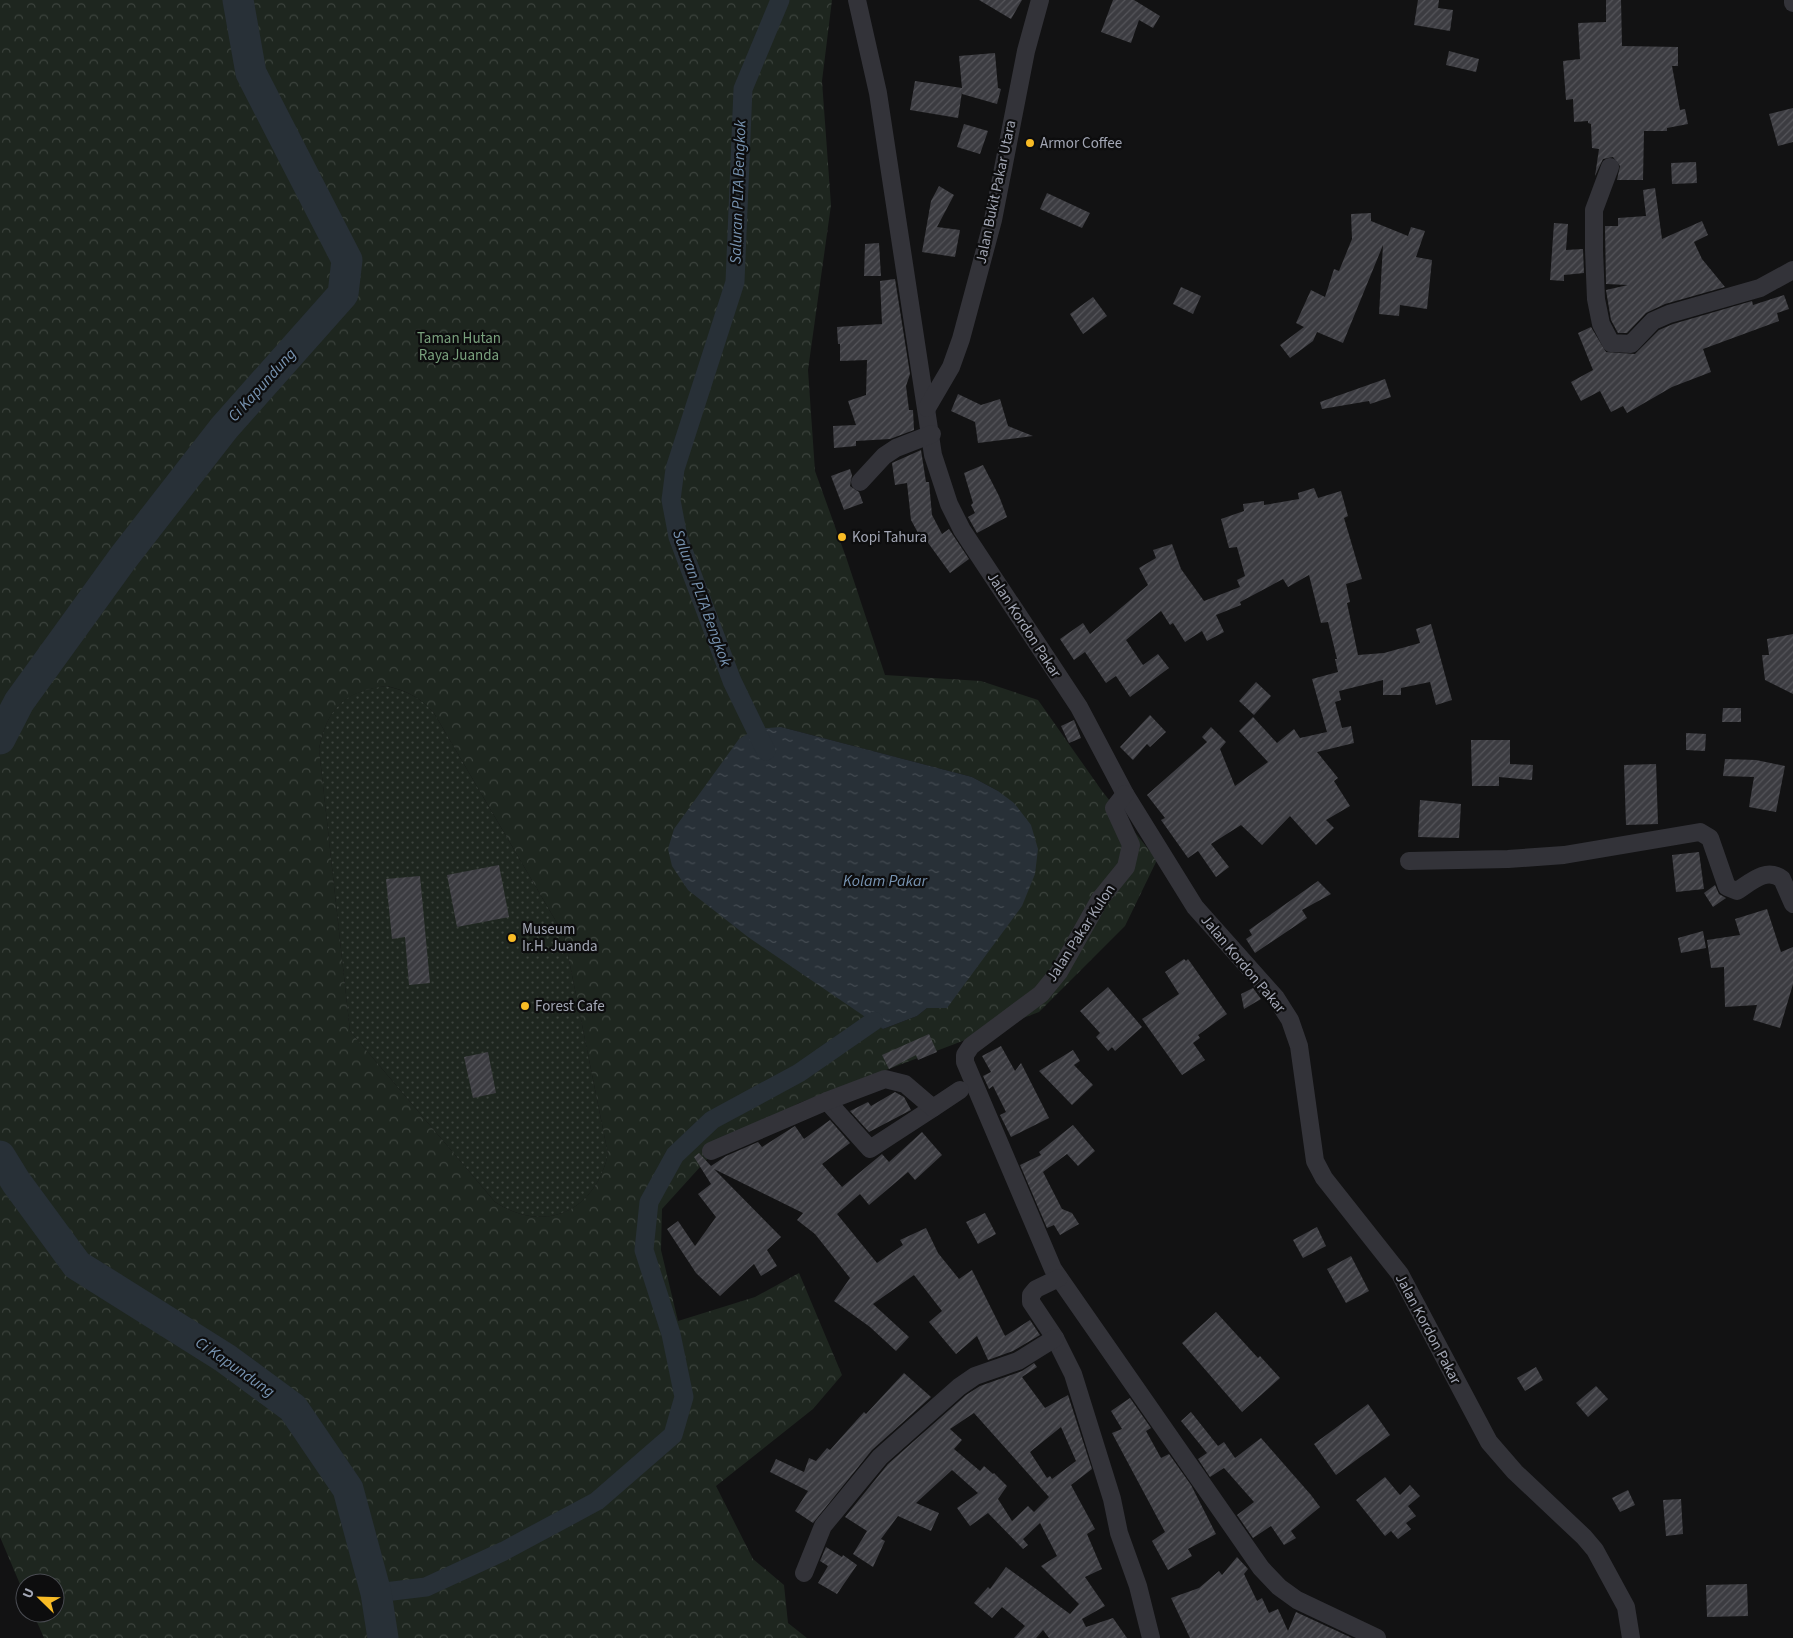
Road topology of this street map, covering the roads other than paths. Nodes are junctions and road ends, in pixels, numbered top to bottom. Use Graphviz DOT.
graph roads {
  1 [pos="857,0"];
  2 [pos="1040,0"];
  3 [pos="1610,167"];
  4 [pos="1793,270"];
  5 [pos="927,408"];
  6 [pos="932,434"];
  7 [pos="860,482"];
  8 [pos="1125,794"];
  9 [pos="1409,861"];
  10 [pos="1793,904"];
  11 [pos="960,1090"];
  12 [pos="827,1101"];
  13 [pos="934,1108"];
  14 [pos="711,1151"];
  15 [pos="1056,1273"];
  16 [pos="1055,1338"];
  17 [pos="804,1573"];
  18 [pos="1151,1638"];
  19 [pos="1377,1638"];
  20 [pos="1631,1638"];
  1 -- 5 [label="street, Jalan Kordon Pakar"];
  2 -- 5 [label="street, Jalan Bukit Pakar Utara"];
  3 -- 4 [label="street"];
  5 -- 6 [label="street, Jalan Kordon Pakar"];
  6 -- 7 [label="street"];
  6 -- 8 [label="street, Jalan Kordon Pakar"];
  8 -- 15 [label="street, Jalan Pakar Kulon"];
  8 -- 20 [label="street, Jalan Kordon Pakar"];
  9 -- 10 [label="street"];
  11 -- 13 [label="street"];
  12 -- 13 [label="street"];
  12 -- 13 [label="street"];
  12 -- 14 [label="street"];
  15 -- 16 [label="street"];
  15 -- 19 [label="street"];
  16 -- 17 [label="street"];
  16 -- 18 [label="street"];
}
